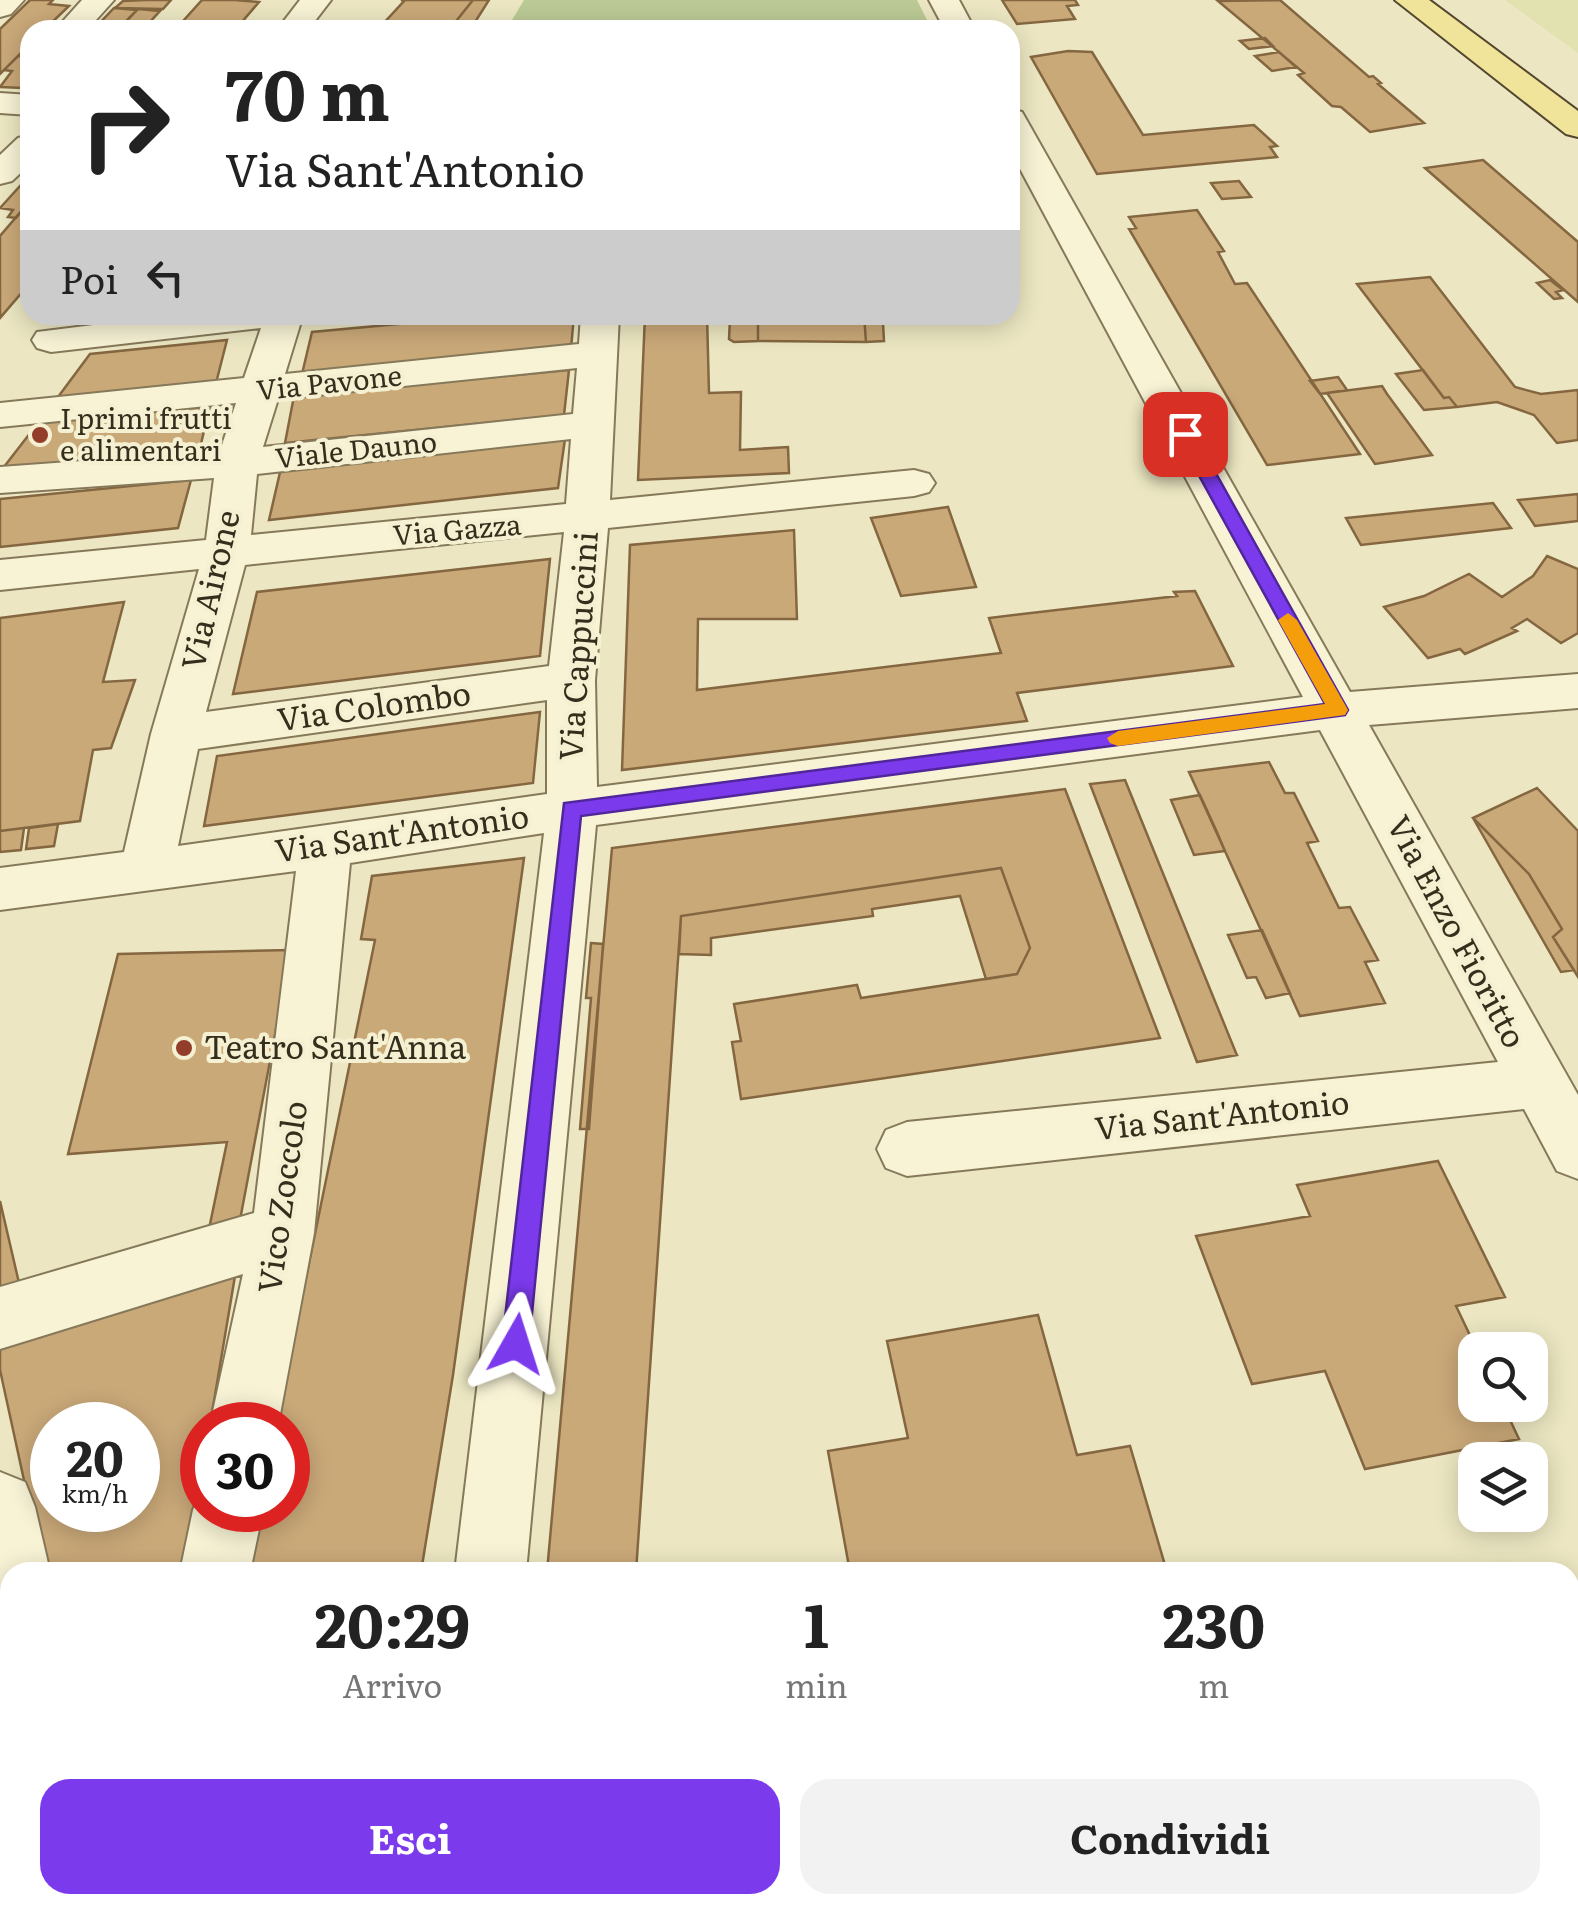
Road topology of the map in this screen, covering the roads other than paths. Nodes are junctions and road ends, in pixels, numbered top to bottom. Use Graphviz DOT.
graph roads {
  1 [pos="8,0"];
  2 [pos="99,0"];
  3 [pos="316,0"];
  4 [pos="1410,0"];
  5 [pos="0,8"];
  6 [pos="80,20"];
  7 [pos="300,20"];
  8 [pos="1578,127"];
  9 [pos="1020,147"];
  10 [pos="20,155"];
  11 [pos="0,174"];
  12 [pos="112,325"];
  13 [pos="278,325"];
  14 [pos="61,328"];
  15 [pos="600,334"];
  16 [pos="258,390"];
  17 [pos="0,402"];
  18 [pos="0,415"];
  19 [pos="592,424"];
  20 [pos="237,463"];
  21 [pos="0,480"];
  22 [pos="914,484"];
  23 [pos="588,518"];
  24 [pos="227,550"];
  25 [pos="0,575"];
  26 [pos="571,680"];
  27 [pos="1578,690"];
  28 [pos="1338,710"];
  29 [pos="176,734"];
  30 [pos="572,809"];
  31 [pos="326,847"];
  32 [pos="147,868"];
  33 [pos="0,889"];
  34 [pos="1537,1083"];
  35 [pos="906,1150"];
  36 [pos="1578,1152"];
  37 [pos="283,1233"];
  38 [pos="0,1318"];
  39 [pos="249,1402"];
  40 [pos="0,1507"];
  41 [pos="223,1532"];
  42 [pos="12,1562"];
  43 [pos="216,1562"];
  44 [pos="493,1562"];
  1 -- 5 [label="street"];
  2 -- 6 [label="street"];
  3 -- 7 [label="street"];
  4 -- 8 [label="main road"];
  9 -- 28 [label="street, Via Enzo Fioritto"];
  10 -- 11 [label="street"];
  12 -- 14 [label="street"];
  13 -- 16 [label="street, Via Airone"];
  14 -- 17 [label="street"];
  15 -- 16 [label="street, Via Pavone"];
  15 -- 19 [label="street, Via Cappuccini"];
  16 -- 18 [label="street, Via Pavone"];
  16 -- 20 [label="street, Via Airone"];
  19 -- 20 [label="street, Viale Dauno"];
  19 -- 23 [label="street, Via Cappuccini"];
  20 -- 21 [label="street, Viale Dauno"];
  20 -- 24 [label="street, Via Airone"];
  22 -- 23 [label="street, Via Gazza"];
  23 -- 24 [label="street, Via Gazza"];
  23 -- 26 [label="street, Via Cappuccini"];
  24 -- 25 [label="street, Via Gazza"];
  24 -- 29 [label="street, Via Airone"];
  26 -- 29 [label="street, Via Colombo"];
  26 -- 30 [label="street, Via Cappuccini"];
  27 -- 28 [label="street, Via Sant'Antonio"];
  28 -- 30 [label="street, Via Sant'Antonio"];
  28 -- 34 [label="street, Via Enzo Fioritto"];
  29 -- 32 [label="street, Via Airone"];
  30 -- 31 [label="street, Via Sant'Antonio"];
  30 -- 44 [label="street, Via Cappuccini"];
  31 -- 32 [label="street, Via Sant'Antonio"];
  31 -- 37 [label="street, Vico Zoccolo"];
  32 -- 33 [label="street, Via Sant'Antonio"];
  34 -- 35 [label="street, Via Sant'Antonio"];
  34 -- 36 [label="street, Via Enzo Fioritto"];
  37 -- 38 [label="street"];
  37 -- 39 [label="street, Vico Zoccolo"];
  40 -- 42 [label="street"];
  41 -- 43 [label="street"];
}
